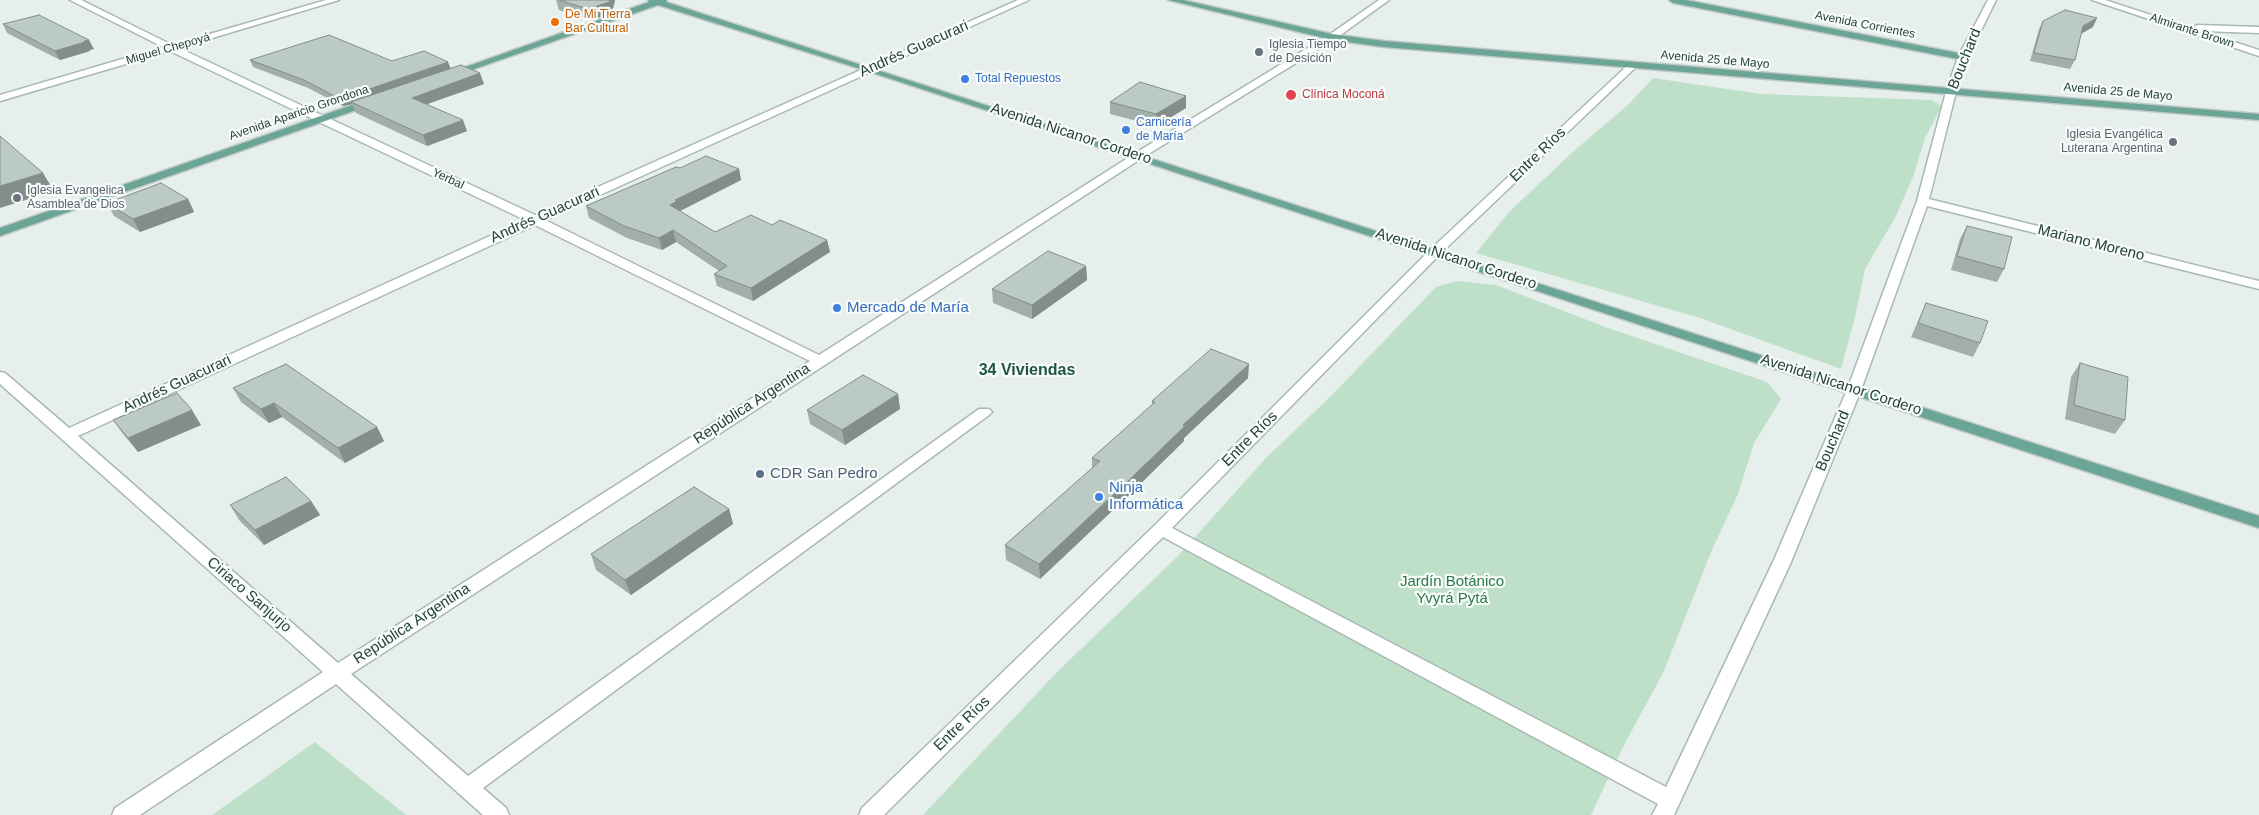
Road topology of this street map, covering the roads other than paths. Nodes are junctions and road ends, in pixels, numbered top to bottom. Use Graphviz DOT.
graph roads {
  1 [pos="74,0"];
  2 [pos="335,0"];
  3 [pos="1025,0"];
  4 [pos="1172,0"];
  5 [pos="1386,0"];
  6 [pos="1674,0"];
  7 [pos="2096,0"];
  8 [pos="658,1"];
  9 [pos="1988,2"];
  10 [pos="2182,28"];
  11 [pos="2259,30"];
  12 [pos="1332,37"];
  13 [pos="171,48"];
  14 [pos="2259,53"];
  15 [pos="1963,57"];
  16 [pos="1632,66"];
  17 [pos="870,69"];
  18 [pos="434,80"];
  19 [pos="1952,92"];
  20 [pos="387,96"];
  21 [pos="0,98"];
  22 [pos="2259,117"];
  23 [pos="321,118"];
  24 [pos="1138,156"];
  25 [pos="1923,201"];
  26 [pos="535,220"];
  27 [pos="0,232"];
  28 [pos="1435,252"];
  29 [pos="2259,285"];
  30 [pos="820,360"];
  31 [pos="0,376"];
  32 [pos="1854,390"];
  33 [pos="984,412"];
  34 [pos="67,435"];
  35 [pos="2259,522"];
  36 [pos="1161,529"];
  37 [pos="337,673"];
  38 [pos="467,788"];
  39 [pos="1666,807"];
  40 [pos="123,815"];
  41 [pos="498,815"];
  42 [pos="870,815"];
  1 -- 13 [label="street, Yerbal"];
  2 -- 13 [label="street, Miguel Chepoyá"];
  3 -- 17 [label="street, Andrés Guacurari"];
  4 -- 12 [label="main road, Avenida 25 de Mayo"];
  5 -- 12 [label="street, República Argentina"];
  6 -- 15 [label="main road, Avenida Corrientes"];
  7 -- 10 [label="street, Almirante Brown"];
  8 -- 17 [label="main road, Avenida Nicanor Cordero"];
  8 -- 18 [label="main road"];
  9 -- 15 [label="street, Bouchard"];
  10 -- 11 [label="street"];
  10 -- 14 [label="street, Almirante Brown"];
  12 -- 16 [label="main road, Avenida 25 de Mayo"];
  12 -- 24 [label="street, República Argentina"];
  13 -- 21 [label="street, Miguel Chepoyá"];
  13 -- 23 [label="street, Yerbal"];
  15 -- 19 [label="street, Bouchard"];
  16 -- 19 [label="main road, Avenida 25 de Mayo"];
  16 -- 28 [label="street, Entre Ríos"];
  17 -- 24 [label="main road, Avenida Nicanor Cordero"];
  17 -- 26 [label="street, Andrés Guacurari"];
  19 -- 22 [label="main road, Avenida 25 de Mayo"];
  19 -- 25 [label="street, Bouchard"];
  20 -- 23 [label="main road, Avenida Aparicio Grondona"];
  23 -- 26 [label="street, Yerbal"];
  23 -- 27 [label="main road, Avenida Aparicio Grondona"];
  24 -- 28 [label="main road, Avenida Nicanor Cordero"];
  24 -- 30 [label="street, República Argentina"];
  25 -- 29 [label="street, Mariano Moreno"];
  25 -- 32 [label="street, Bouchard"];
  26 -- 30 [label="street, Yerbal"];
  26 -- 34 [label="street, Andrés Guacurari"];
  28 -- 32 [label="main road, Avenida Nicanor Cordero"];
  28 -- 36 [label="street, Entre Ríos"];
  30 -- 37 [label="street, República Argentina"];
  31 -- 34 [label="street, Ciriaco Sanjurjo"];
  32 -- 35 [label="main road, Avenida Nicanor Cordero"];
  32 -- 39 [label="street, Bouchard"];
  33 -- 38 [label="street"];
  34 -- 37 [label="street, Ciriaco Sanjurjo"];
  36 -- 39 [label="street"];
  36 -- 42 [label="street, Entre Ríos"];
  37 -- 38 [label="street, Ciriaco Sanjurjo"];
  37 -- 40 [label="street, República Argentina"];
  38 -- 41 [label="street, Ciriaco Sanjurjo"];
}
